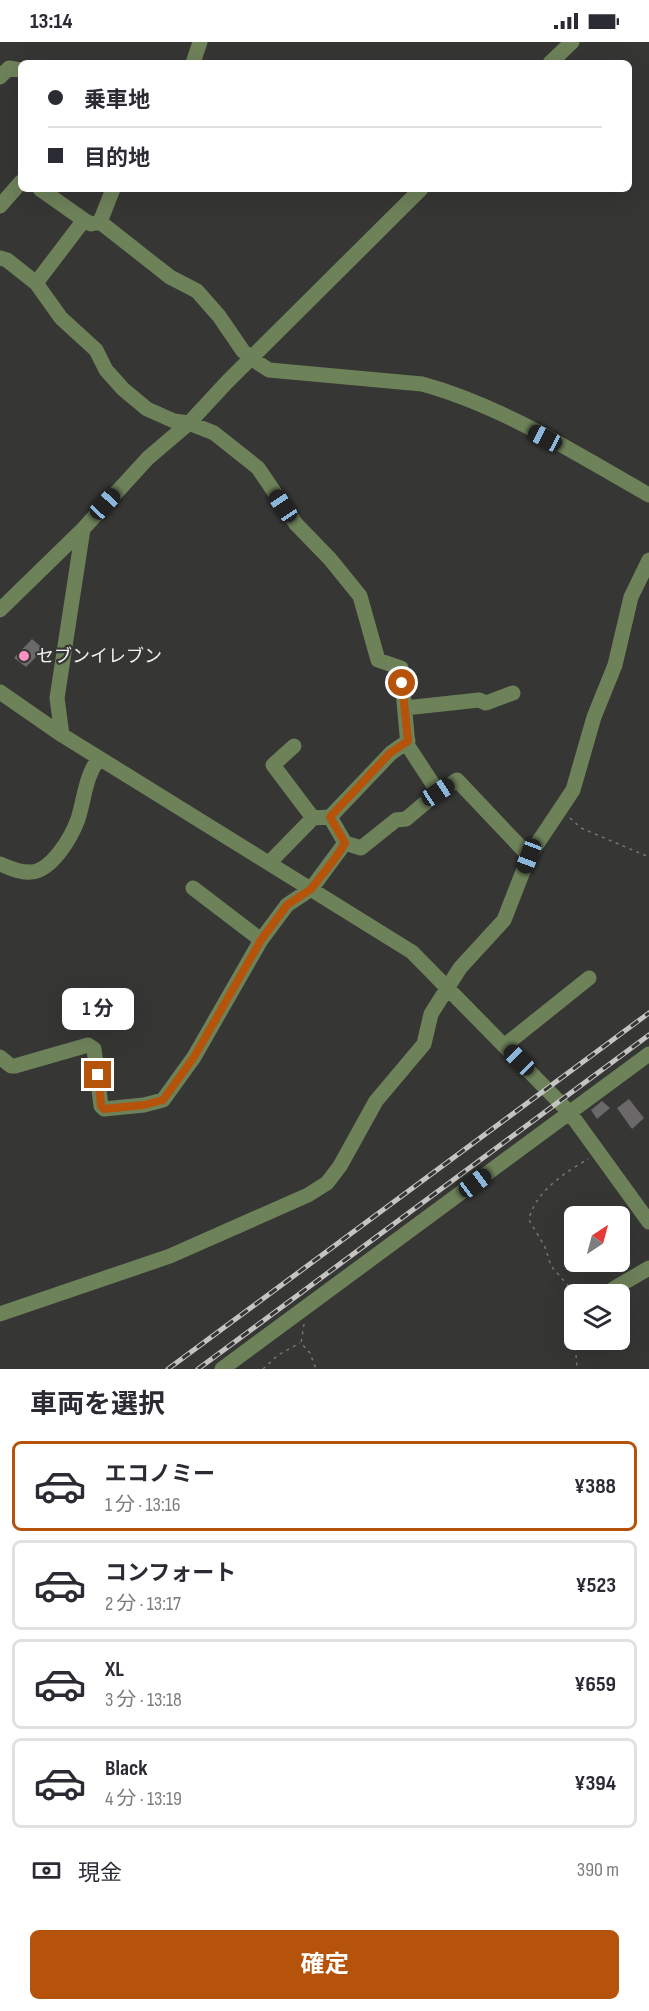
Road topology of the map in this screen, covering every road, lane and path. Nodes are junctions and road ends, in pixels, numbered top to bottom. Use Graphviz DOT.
graph roads {
  1 [pos="200,42"];
  2 [pos="572,42"];
  3 [pos="194,60"];
  4 [pos="553,60"];
  5 [pos="18,70"];
  6 [pos="0,77"];
  7 [pos="18,185"];
  8 [pos="45,192"];
  9 [pos="111,192"];
  10 [pos="418,192"];
  11 [pos="0,206"];
  12 [pos="92,221"];
  13 [pos="0,258"];
  14 [pos="36,283"];
  15 [pos="252,359"];
  16 [pos="189,423"];
  17 [pos="649,495"];
  18 [pos="82,529"];
  19 [pos="649,560"];
  20 [pos="0,610"];
  21 [pos="0,692"];
  22 [pos="513,693"];
  23 [pos="405,708"];
  24 [pos="62,735"];
  25 [pos="408,741"];
  26 [pos="294,746"];
  27 [pos="99,758"];
  28 [pos="438,792"];
  29 [pos="561,810"];
  30 [pos="330,817"];
  31 [pos="313,818"];
  32 [pos="345,843"];
  33 [pos="529,856"];
  34 [pos="649,857"];
  35 [pos="269,863"];
  36 [pos="0,864"];
  37 [pos="193,888"];
  38 [pos="311,889"];
  39 [pos="261,940"];
  40 [pos="589,978"];
  41 [pos="448,989"];
  42 [pos="504,1046"];
  43 [pos="649,1054"];
  44 [pos="0,1057"];
  45 [pos="570,1113"];
  46 [pos="600,1153"];
  47 [pos="649,1222"];
  48 [pos="649,1268"];
  49 [pos="567,1284"];
  50 [pos="623,1284"];
  51 [pos="307,1307"];
  52 [pos="0,1314"];
  53 [pos="301,1343"];
  54 [pos="576,1350"];
  55 [pos="222,1369"];
  56 [pos="263,1369"];
  57 [pos="316,1369"];
  58 [pos="577,1369"];
  1 -- 3 [label="street"];
  2 -- 4 [label="street"];
  5 -- 6 [label="street"];
  7 -- 11 [label="street"];
  8 -- 12 [label="street"];
  9 -- 12 [label="street"];
  10 -- 15 [label="street"];
  12 -- 14 [label="street"];
  12 -- 15 [label="street"];
  13 -- 14 [label="street"];
  14 -- 16 [label="street"];
  15 -- 16 [label="street"];
  15 -- 17 [label="street"];
  16 -- 18 [label="street"];
  16 -- 23 [label="street"];
  18 -- 20 [label="street"];
  18 -- 24 [label="street"];
  19 -- 29 [label="street"];
  21 -- 24 [label="street"];
  22 -- 23 [label="street"];
  23 -- 25 [label="street"];
  24 -- 27 [label="street"];
  25 -- 28 [label="street"];
  25 -- 30 [label="street"];
  26 -- 31 [label="street"];
  27 -- 35 [label="street"];
  27 -- 36 [label="street"];
  28 -- 32 [label="street"];
  28 -- 33 [label="street"];
  29 -- 33 [label="street"];
  29 -- 34 [label="path"];
  30 -- 31 [label="street"];
  30 -- 32 [label="street"];
  31 -- 35 [label="street"];
  32 -- 38 [label="street"];
  33 -- 41 [label="street"];
  35 -- 38 [label="street"];
  37 -- 39 [label="street"];
  38 -- 39 [label="street"];
  38 -- 41 [label="street"];
  39 -- 44 [label="street"];
  40 -- 42 [label="street"];
  41 -- 42 [label="street"];
  41 -- 52 [label="street"];
  42 -- 45 [label="street"];
  43 -- 45 [label="street"];
  45 -- 46 [label="street"];
  45 -- 51 [label="street"];
  46 -- 47 [label="street"];
  46 -- 49 [label="path"];
  48 -- 50 [label="street"];
  51 -- 53 [label="path"];
  51 -- 55 [label="street"];
  53 -- 56 [label="path"];
  53 -- 57 [label="path"];
  54 -- 58 [label="path"];
}
